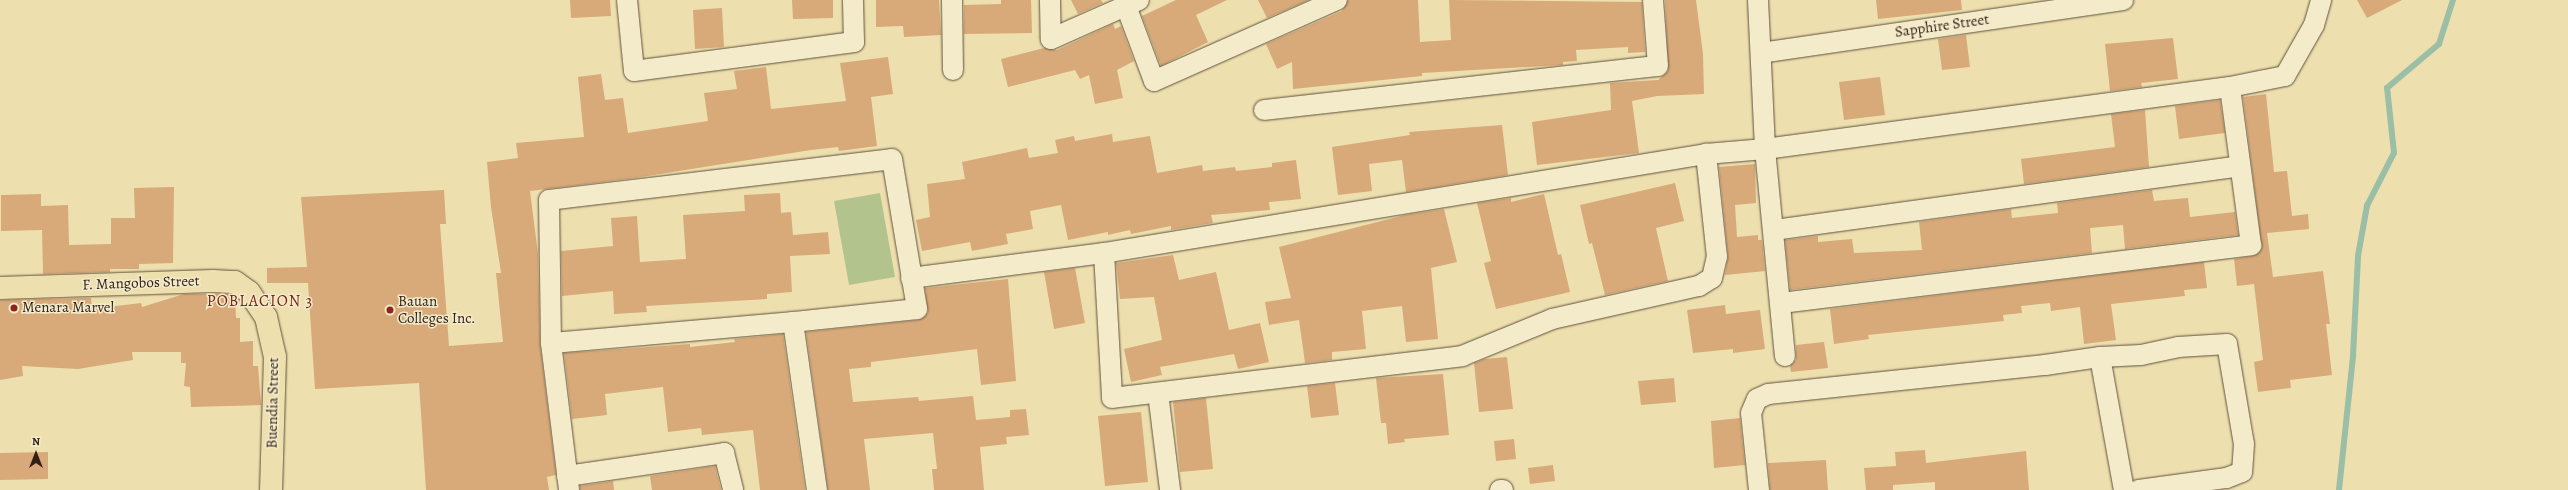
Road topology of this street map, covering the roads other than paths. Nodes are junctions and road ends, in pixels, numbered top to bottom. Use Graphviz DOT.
graph roads {
  1 [pos="627,0"];
  2 [pos="853,0"];
  3 [pos="952,0"];
  4 [pos="1050,0"];
  5 [pos="1337,0"];
  6 [pos="1653,0"];
  7 [pos="1758,0"];
  8 [pos="2123,0"];
  9 [pos="2321,0"];
  10 [pos="1132,3"];
  11 [pos="1761,53"];
  12 [pos="953,70"];
  13 [pos="2230,87"];
  14 [pos="1264,110"];
  15 [pos="1765,149"];
  16 [pos="1706,154"];
  17 [pos="2239,166"];
  18 [pos="1774,230"];
  19 [pos="1104,253"];
  20 [pos="911,278"];
  21 [pos="0,288"];
  22 [pos="1781,304"];
  23 [pos="266,317"];
  24 [pos="794,322"];
  25 [pos="551,343"];
  26 [pos="1784,356"];
  27 [pos="2100,356"];
  28 [pos="1158,393"];
  29 [pos="568,483"];
  30 [pos="2193,486"];
  31 [pos="271,490"];
  32 [pos="733,490"];
  33 [pos="816,490"];
  34 [pos="1170,490"];
  35 [pos="1500,490"];
  36 [pos="1503,490"];
  37 [pos="1759,490"];
  38 [pos="2124,490"];
  39 [pos="2138,490"];
  1 -- 2 [label="street"];
  3 -- 12 [label="street"];
  4 -- 10 [label="street"];
  5 -- 10 [label="street"];
  6 -- 14 [label="street"];
  7 -- 11 [label="street"];
  8 -- 11 [label="street, Sapphire Street"];
  9 -- 13 [label="street"];
  11 -- 15 [label="street"];
  13 -- 15 [label="street"];
  13 -- 17 [label="street"];
  15 -- 16 [label="street"];
  15 -- 18 [label="street"];
  16 -- 19 [label="street"];
  16 -- 28 [label="street"];
  17 -- 18 [label="street"];
  17 -- 22 [label="street"];
  18 -- 22 [label="street"];
  19 -- 20 [label="street"];
  19 -- 28 [label="street"];
  20 -- 24 [label="street"];
  20 -- 25 [label="street"];
  21 -- 23 [label="main road, F. Mangobos Street"];
  22 -- 26 [label="street"];
  23 -- 31 [label="main road, Buendia Street"];
  24 -- 25 [label="street"];
  24 -- 33 [label="street"];
  25 -- 29 [label="street"];
  27 -- 30 [label="street"];
  27 -- 37 [label="street"];
  27 -- 38 [label="street"];
  28 -- 34 [label="street"];
  29 -- 32 [label="street"];
  30 -- 39 [label="street"];
  35 -- 36 [label="street"];
}
